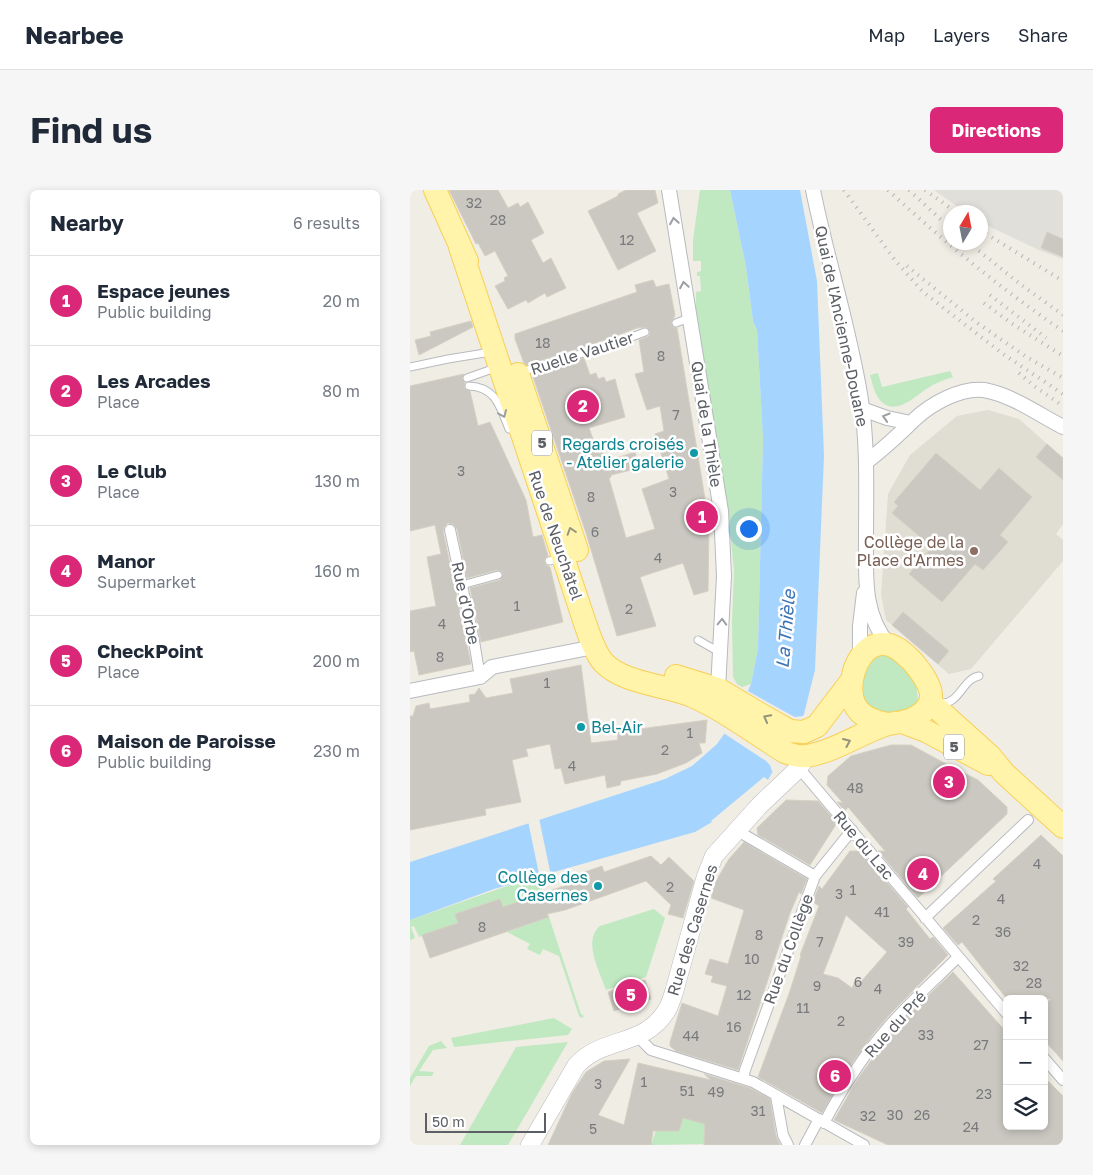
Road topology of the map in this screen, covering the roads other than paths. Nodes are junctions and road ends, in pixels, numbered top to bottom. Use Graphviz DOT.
graph roads {
  1 [pos="434,190"];
  2 [pos="669,190"];
  3 [pos="813,190"];
  4 [pos="645,332"];
  5 [pos="509,366"];
  6 [pos="410,367"];
  7 [pos="467,378"];
  8 [pos="469,386"];
  9 [pos="862,409"];
  10 [pos="911,423"];
  11 [pos="1063,427"];
  12 [pos="513,439"];
  13 [pos="866,462"];
  14 [pos="450,530"];
  15 [pos="498,575"];
  16 [pos="866,583"];
  17 [pos="462,585"];
  18 [pos="698,640"];
  19 [pos="888,644"];
  20 [pos="601,645"];
  21 [pos="721,653"];
  22 [pos="860,657"];
  23 [pos="979,676"];
  24 [pos="480,677"];
  25 [pos="852,680"];
  26 [pos="410,691"];
  27 [pos="723,702"];
  28 [pos="930,702"];
  29 [pos="894,723"];
  30 [pos="797,759"];
  31 [pos="1004,773"];
  32 [pos="1028,820"];
  33 [pos="1063,826"];
  34 [pos="736,830"];
  35 [pos="852,830"];
  36 [pos="815,876"];
  37 [pos="925,918"];
  38 [pos="958,957"];
  39 [pos="1003,1009"];
  40 [pos="638,1037"];
  41 [pos="1048,1063"];
  42 [pos="743,1078"];
  43 [pos="1063,1080"];
  44 [pos="776,1096"];
  45 [pos="821,1121"];
  46 [pos="530,1145"];
  47 [pos="788,1145"];
  48 [pos="805,1145"];
  49 [pos="864,1145"];
  1 -- 5 [label="main road, Rue de Neuchâtel / 5"];
  21 -- 2 [label="street, Quai de la Thièle, one-way"];
  3 -- 9 [label="street, Quai de l'Ancienne-Douane"];
  4 -- 5 [label="lane, Ruelle Vautier"];
  5 -- 6 [label="lane"];
  5 -- 7 [label="lane"];
  20 -- 5 [label="main road, Rue de Neuchâtel / 5, one-way"];
  5 -- 20 [label="main road, Rue de Neuchâtel / 5"];
  8 -- 12 [label="lane, one-way"];
  10 -- 9 [label="street, one-way"];
  9 -- 13 [label="street, Quai de l'Ancienne-Douane"];
  10 -- 11 [label="street"];
  10 -- 13 [label="street"];
  13 -- 16 [label="street, Quai de l'Ancienne-Douane"];
  14 -- 17 [label="street, Rue d'Orbe"];
  15 -- 17 [label="lane"];
  16 -- 19 [label="street, Quai de l'Ancienne-Douane"];
  16 -- 22 [label="street, Quai de l'Ancienne-Douane"];
  17 -- 24 [label="street, Rue d'Orbe"];
  18 -- 21 [label="lane"];
  19 -- 22 [label="main road"];
  19 -- 28 [label="main road"];
  20 -- 24 [label="street"];
  20 -- 27 [label="main road, Rue de Neuchâtel / 5"];
  21 -- 27 [label="street, Quai de la Thièle"];
  22 -- 25 [label="main road"];
  23 -- 28 [label="lane"];
  24 -- 26 [label="street"];
  25 -- 27 [label="main road, 5, one-way"];
  25 -- 29 [label="main road"];
  27 -- 30 [label="main road, 5"];
  28 -- 29 [label="main road"];
  28 -- 31 [label="main road, 5"];
  30 -- 29 [label="main road, one-way"];
  29 -- 31 [label="main road, 5"];
  30 -- 34 [label="street, Rue des Casernes"];
  30 -- 35 [label="street, Rue du Lac"];
  31 -- 33 [label="main road, 5"];
  32 -- 37 [label="street"];
  34 -- 36 [label="street"];
  34 -- 40 [label="street, Rue des Casernes"];
  35 -- 36 [label="street, Rue du Collège"];
  35 -- 37 [label="street, Rue du Lac"];
  36 -- 42 [label="street, Rue du Collège"];
  37 -- 38 [label="street, Rue du Lac"];
  38 -- 39 [label="street, Rue du Lac"];
  38 -- 45 [label="street, Rue du Pré"];
  40 -- 42 [label="street"];
  40 -- 46 [label="street"];
  41 -- 43 [label="street"];
  42 -- 44 [label="street"];
  44 -- 45 [label="street"];
  44 -- 47 [label="street"];
  45 -- 48 [label="street, Rue du Pré"];
  45 -- 49 [label="street"];
}
